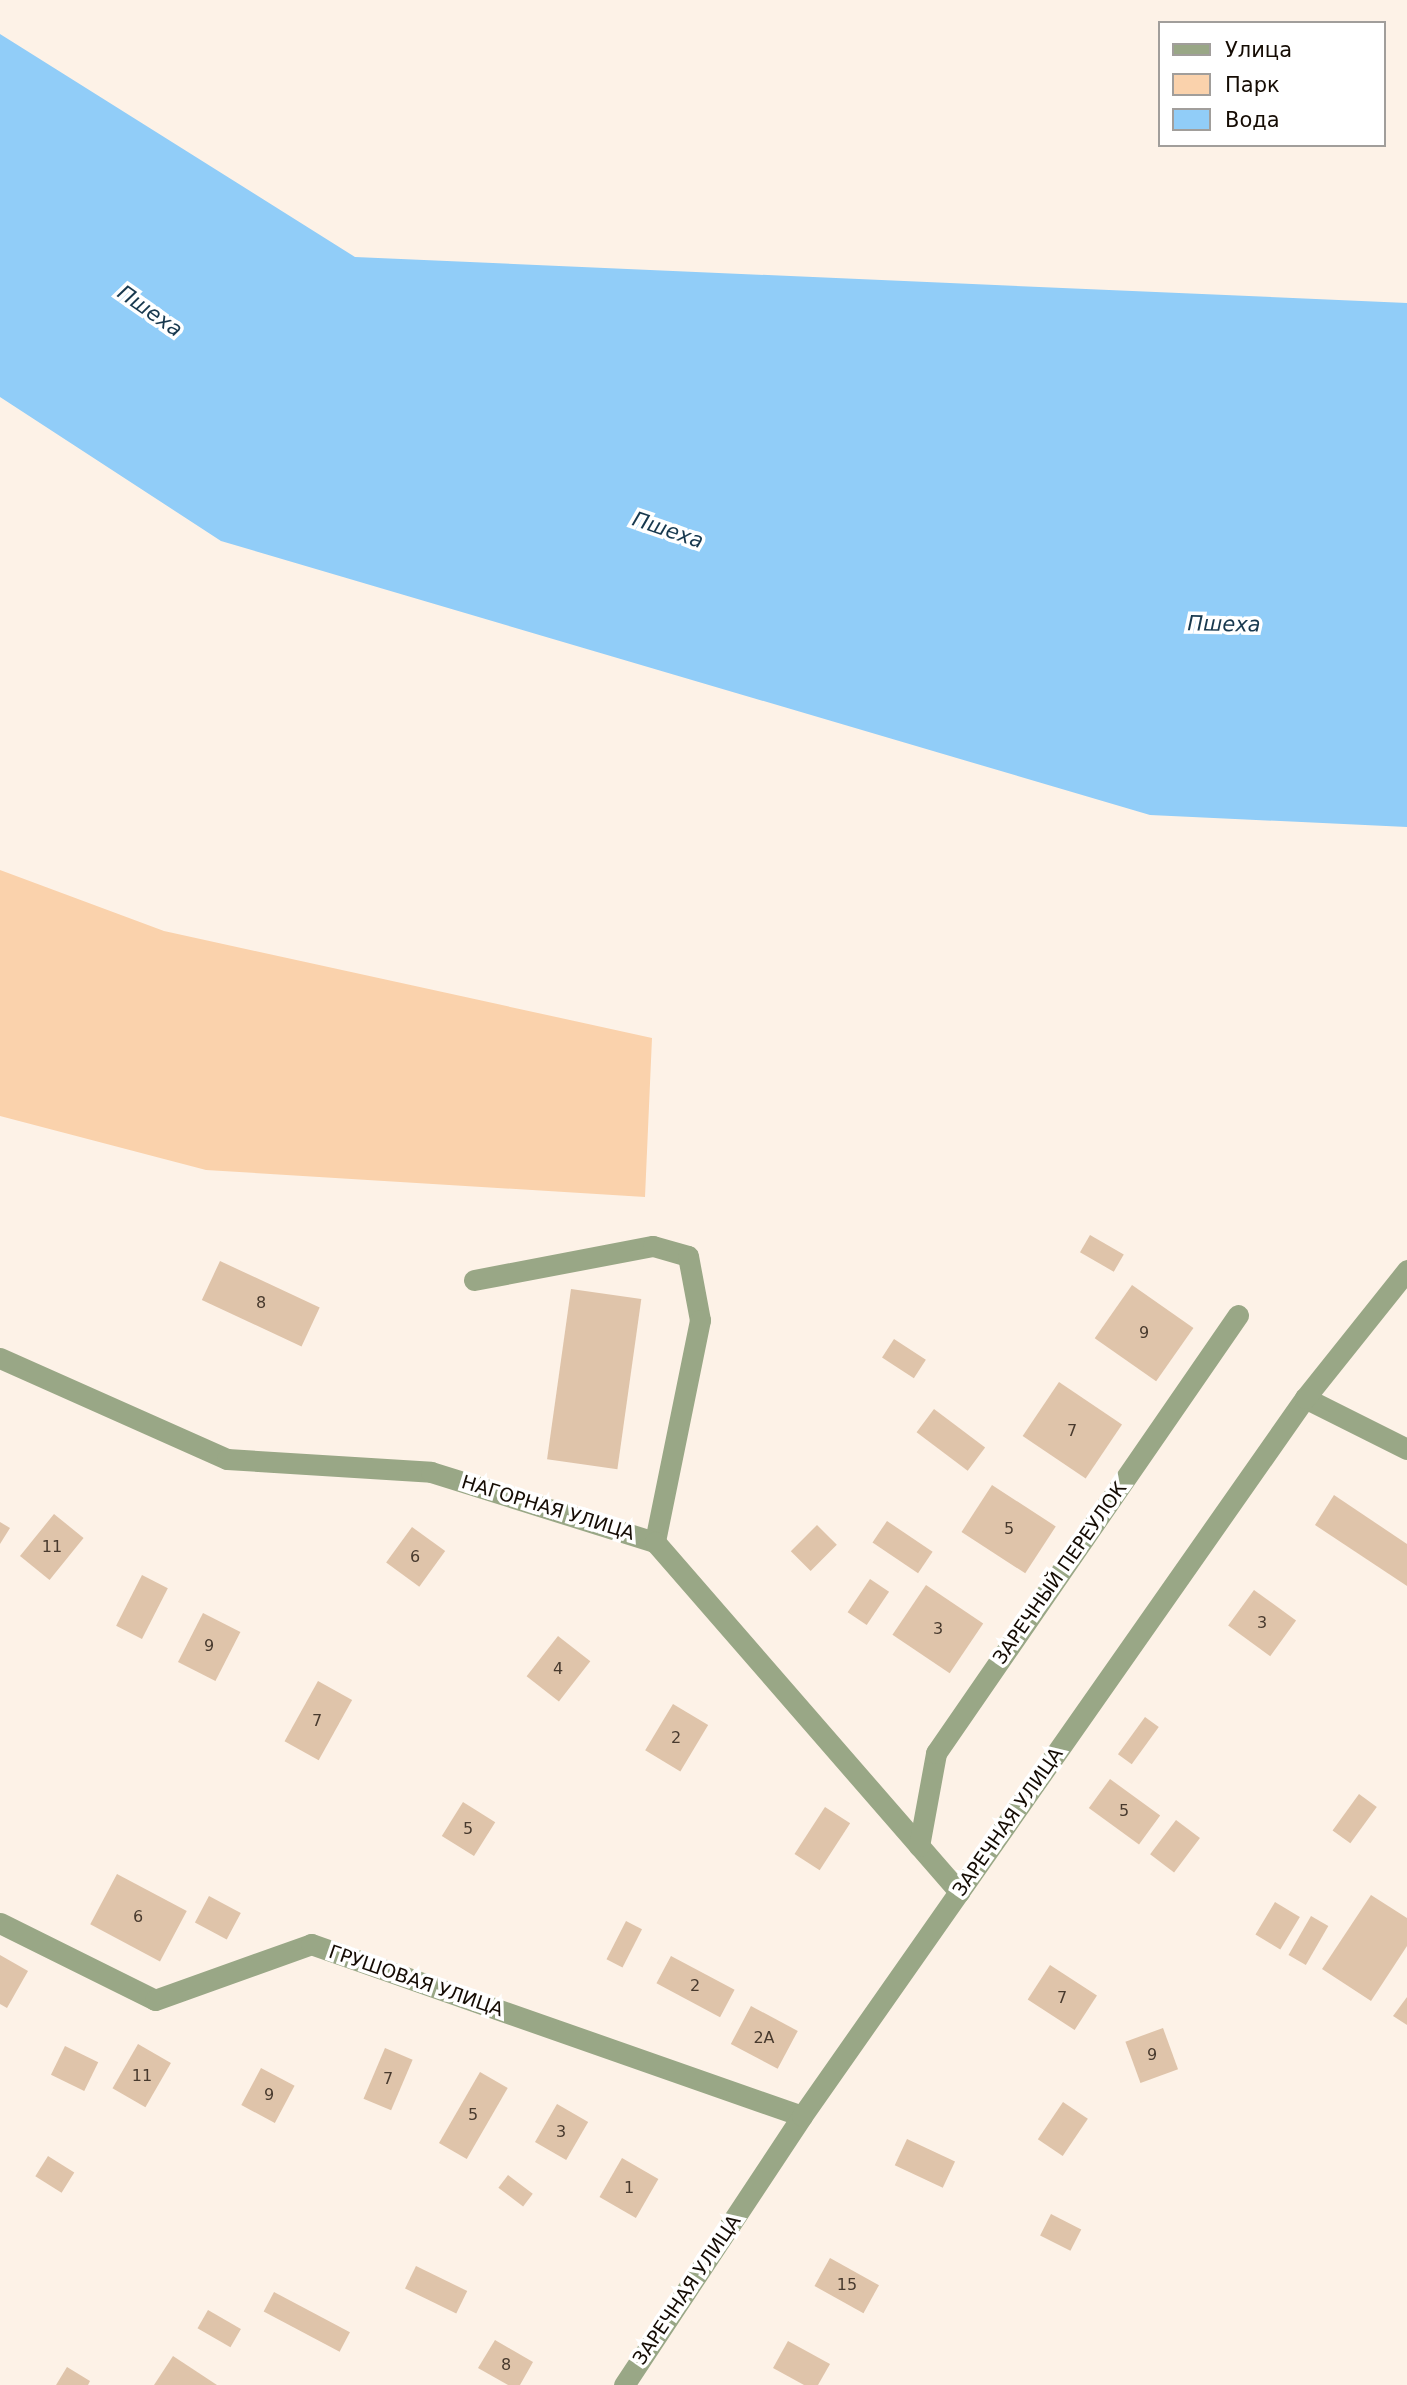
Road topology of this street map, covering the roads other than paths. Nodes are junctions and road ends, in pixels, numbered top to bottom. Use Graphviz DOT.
graph roads {
  1 [pos="1407,1270"];
  2 [pos="474,1280"];
  3 [pos="1238,1315"];
  4 [pos="0,1358"];
  5 [pos="1305,1398"];
  6 [pos="1407,1449"];
  7 [pos="655,1542"];
  8 [pos="919,1846"];
  9 [pos="959,1892"];
  10 [pos="0,1923"];
  11 [pos="802,2116"];
  12 [pos="624,2385"];
  1 -- 5 [label="street, ЗАРЕЧНАЯ УЛИЦА"];
  2 -- 7 [label="street"];
  3 -- 8 [label="street, ЗАРЕЧНЫЙ ПЕРЕУЛОК"];
  4 -- 7 [label="street, НАГОРНАЯ УЛИЦА"];
  5 -- 6 [label="street"];
  5 -- 9 [label="street, ЗАРЕЧНАЯ УЛИЦА"];
  7 -- 8 [label="street, НАГОРНАЯ УЛИЦА"];
  8 -- 9 [label="street, НАГОРНАЯ УЛИЦА"];
  9 -- 11 [label="street, ЗАРЕЧНАЯ УЛИЦА"];
  10 -- 11 [label="street, ГРУШОВАЯ УЛИЦА"];
  11 -- 12 [label="street, ЗАРЕЧНАЯ УЛИЦА"];
}
